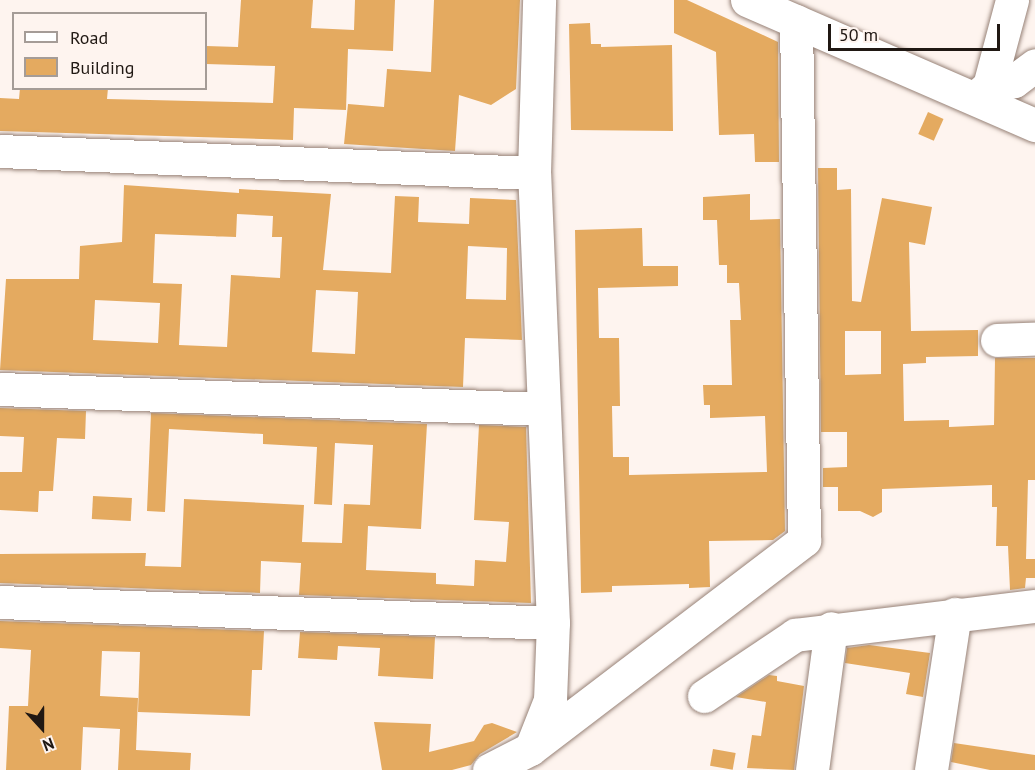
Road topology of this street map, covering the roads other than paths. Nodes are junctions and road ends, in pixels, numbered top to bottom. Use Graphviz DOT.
graph roads {
  1 [pos="539,0"];
  2 [pos="747,0"];
  3 [pos="1012,0"];
  4 [pos="796,21"];
  5 [pos="1035,65"];
  6 [pos="982,92"];
  7 [pos="1035,125"];
  8 [pos="0,151"];
  9 [pos="534,172"];
  10 [pos="1035,339"];
  11 [pos="997,340"];
  12 [pos="0,389"];
  13 [pos="542,409"];
  14 [pos="0,602"];
  15 [pos="1035,606"];
  16 [pos="955,614"];
  17 [pos="553,623"];
  18 [pos="831,628"];
  19 [pos="704,696"];
  20 [pos="530,749"];
  21 [pos="489,770"];
  22 [pos="812,770"];
  23 [pos="931,770"];
  1 -- 9 [label="street"];
  2 -- 4 [label="street"];
  3 -- 6 [label="street"];
  4 -- 6 [label="street"];
  4 -- 20 [label="street"];
  5 -- 6 [label="street"];
  6 -- 7 [label="street"];
  8 -- 9 [label="street"];
  9 -- 13 [label="street"];
  10 -- 11 [label="street"];
  12 -- 13 [label="street"];
  13 -- 17 [label="street"];
  14 -- 17 [label="street"];
  15 -- 16 [label="street"];
  16 -- 18 [label="street"];
  16 -- 23 [label="street"];
  17 -- 20 [label="street"];
  18 -- 19 [label="street"];
  18 -- 22 [label="street"];
  20 -- 21 [label="street"];
}
